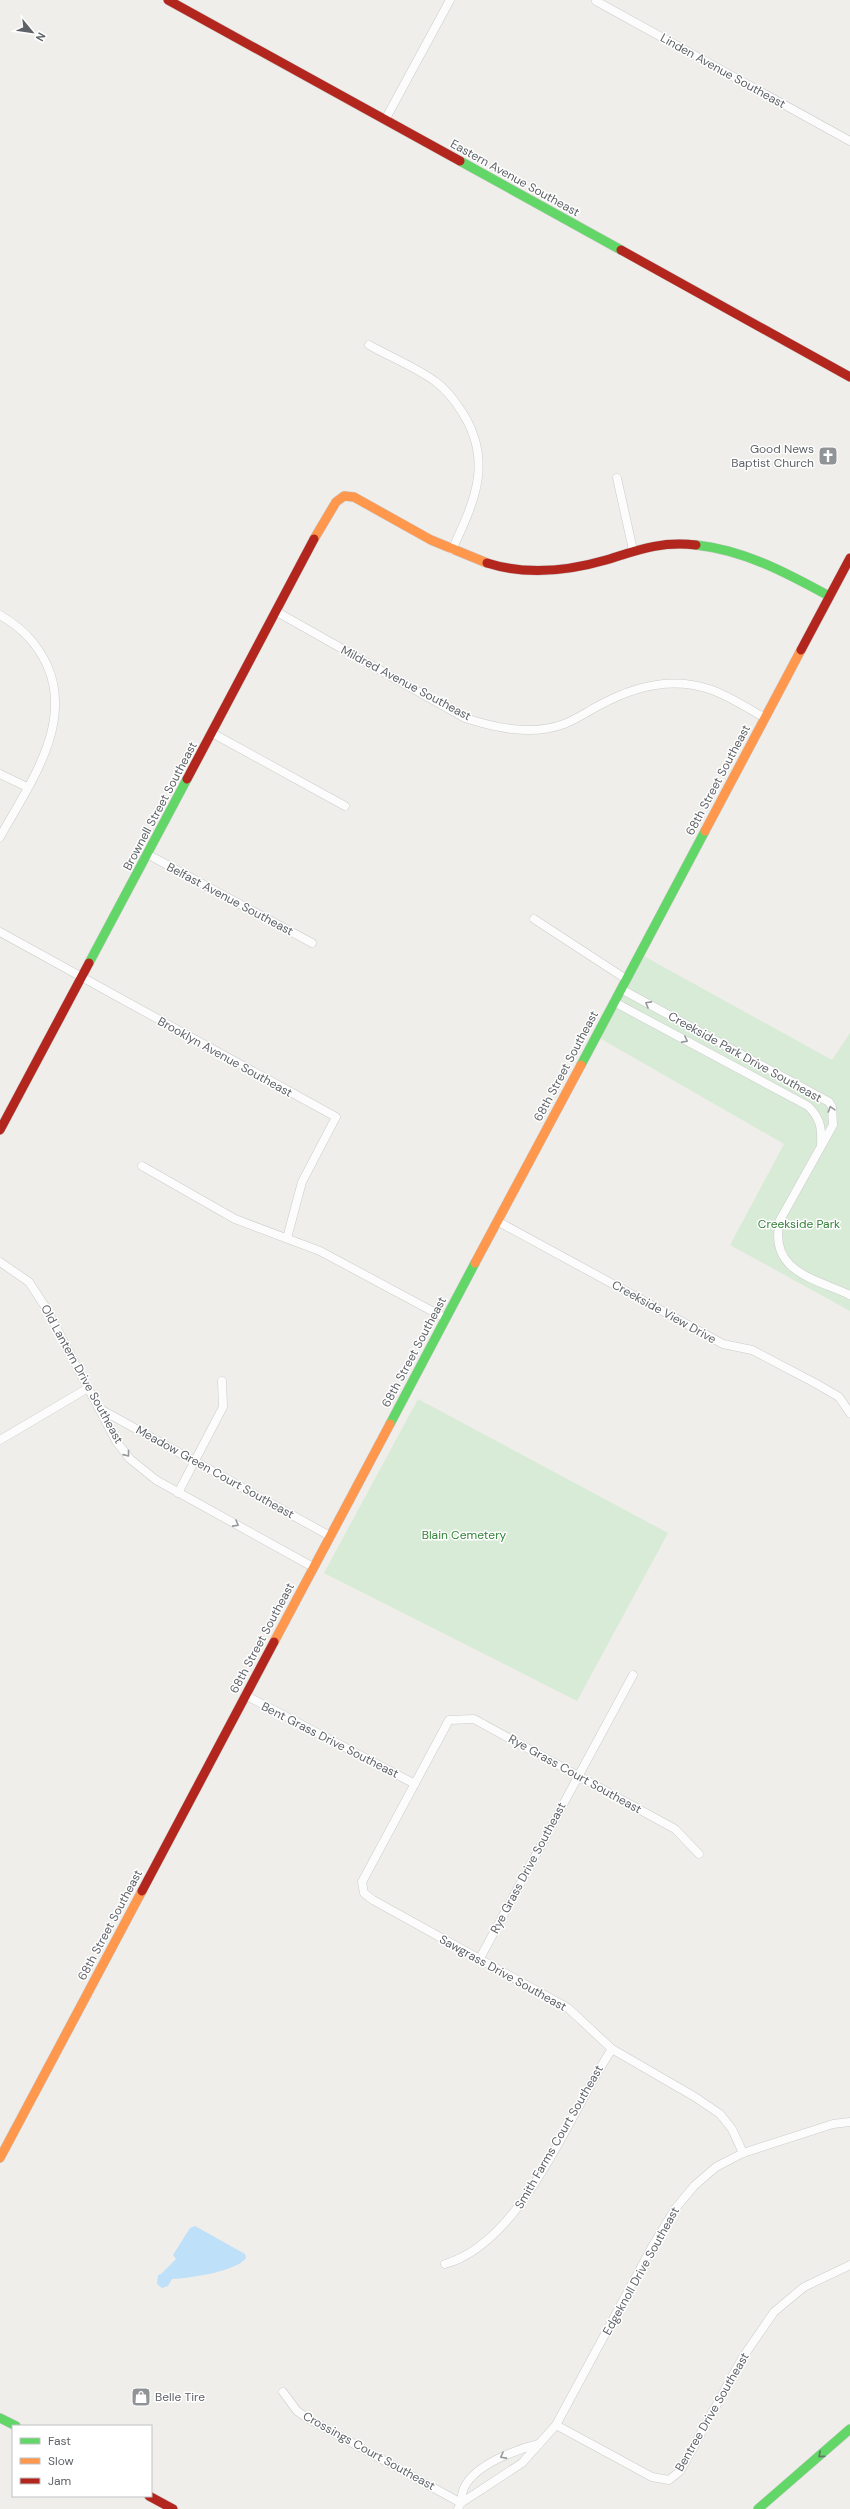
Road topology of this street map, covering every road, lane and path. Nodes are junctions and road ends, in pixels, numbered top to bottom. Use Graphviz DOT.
graph roads {
  1 [pos="168,0"];
  2 [pos="450,0"];
  3 [pos="596,1"];
  4 [pos="384,120"];
  5 [pos="850,141"];
  6 [pos="369,345"];
  7 [pos="850,377"];
  8 [pos="617,478"];
  9 [pos="452,550"];
  10 [pos="632,550"];
  11 [pos="850,558"];
  12 [pos="829,596"];
  13 [pos="277,612"];
  14 [pos="0,615"];
  15 [pos="765,718"];
  16 [pos="212,733"];
  17 [pos="0,774"];
  18 [pos="27,787"];
  19 [pos="345,806"];
  20 [pos="0,837"];
  21 [pos="148,854"];
  22 [pos="534,919"];
  23 [pos="0,932"];
  24 [pos="312,943"];
  25 [pos="81,977"];
  26 [pos="626,979"];
  27 [pos="621,989"];
  28 [pos="614,1002"];
  29 [pos="0,1130"];
  30 [pos="821,1144"];
  31 [pos="142,1166"];
  32 [pos="497,1221"];
  33 [pos="287,1238"];
  34 [pos="0,1262"];
  35 [pos="850,1295"];
  36 [pos="445,1318"];
  37 [pos="222,1381"];
  38 [pos="88,1388"];
  39 [pos="100,1409"];
  40 [pos="850,1413"];
  41 [pos="0,1440"];
  42 [pos="195,1462"];
  43 [pos="178,1493"];
  44 [pos="330,1536"];
  45 [pos="313,1566"];
  46 [pos="633,1675"];
  47 [pos="245,1696"];
  48 [pos="577,1776"];
  49 [pos="415,1784"];
  50 [pos="699,1854"];
  51 [pos="479,1960"];
  52 [pos="612,2049"];
  53 [pos="850,2122"];
  54 [pos="743,2153"];
  55 [pos="0,2158"];
  56 [pos="445,2264"];
  57 [pos="850,2265"];
  58 [pos="283,2392"];
  59 [pos="0,2418"];
  60 [pos="14,2425"];
  61 [pos="556,2425"];
  62 [pos="850,2429"];
  63 [pos="540,2444"];
  64 [pos="789,2483"];
  65 [pos="151,2497"];
  66 [pos="460,2506"];
  67 [pos="173,2509"];
  68 [pos="758,2509"];
  69 [pos="764,2509"];
  1 -- 4 [label="main road, Eastern Avenue Southeast"];
  2 -- 4 [label="street"];
  3 -- 5 [label="street, Linden Avenue Southeast"];
  4 -- 7 [label="main road, Eastern Avenue Southeast"];
  6 -- 9 [label="street"];
  8 -- 10 [label="street"];
  9 -- 10 [label="main road"];
  9 -- 13 [label="main road, Brownell Street Southeast"];
  10 -- 12 [label="main road"];
  11 -- 12 [label="main road, 68th Street Southeast"];
  12 -- 15 [label="main road, 68th Street Southeast"];
  13 -- 15 [label="street, Mildred Avenue Southeast"];
  13 -- 16 [label="main road, Brownell Street Southeast"];
  14 -- 18 [label="street"];
  15 -- 26 [label="main road, 68th Street Southeast"];
  16 -- 19 [label="street"];
  16 -- 21 [label="main road, Brownell Street Southeast"];
  17 -- 18 [label="street"];
  18 -- 20 [label="street"];
  21 -- 24 [label="street, Belfast Avenue Southeast"];
  21 -- 25 [label="main road, Brownell Street Southeast"];
  22 -- 26 [label="street"];
  23 -- 25 [label="street, Brooklyn Avenue Southeast"];
  25 -- 29 [label="main road, Brownell Street Southeast"];
  25 -- 33 [label="street, Brooklyn Avenue Southeast"];
  26 -- 27 [label="main road, 68th Street Southeast"];
  27 -- 28 [label="main road, 68th Street Southeast"];
  30 -- 27 [label="street, Creekside Park Drive Southeast, one-way"];
  28 -- 30 [label="street, Creekside Park Drive Southeast, one-way"];
  28 -- 32 [label="main road, 68th Street Southeast"];
  30 -- 35 [label="street, Creekside Park Drive Southeast"];
  31 -- 33 [label="street"];
  32 -- 36 [label="main road, 68th Street Southeast"];
  32 -- 40 [label="street, Creekside View Drive"];
  33 -- 36 [label="street"];
  34 -- 38 [label="street, Old Lantern Drive Southeast"];
  36 -- 44 [label="main road, 68th Street Southeast"];
  37 -- 42 [label="street"];
  38 -- 39 [label="street, Old Lantern Drive Southeast"];
  38 -- 41 [label="street"];
  39 -- 42 [label="street, Meadow Green Court Southeast"];
  39 -- 43 [label="street, Old Lantern Drive Southeast, one-way"];
  42 -- 43 [label="street"];
  42 -- 44 [label="street, Meadow Green Court Southeast"];
  43 -- 45 [label="street, Old Lantern Drive Southeast, one-way"];
  44 -- 45 [label="main road, 68th Street Southeast"];
  45 -- 47 [label="main road, 68th Street Southeast"];
  46 -- 48 [label="street, Rye Grass Drive Southeast"];
  47 -- 49 [label="street, Bent Grass Drive Southeast"];
  47 -- 55 [label="main road, 68th Street Southeast"];
  48 -- 49 [label="street, Rye Grass Court Southeast"];
  48 -- 50 [label="street, Rye Grass Court Southeast"];
  48 -- 51 [label="street, Rye Grass Drive Southeast"];
  49 -- 51 [label="street, Sawgrass Drive Southeast"];
  51 -- 52 [label="street, Sawgrass Drive Southeast"];
  52 -- 54 [label="street, Sawgrass Drive Southeast"];
  52 -- 56 [label="street, Smith Farms Court Southeast"];
  53 -- 54 [label="street, Edgeknoll Drive Southeast"];
  54 -- 61 [label="street, Edgeknoll Drive Southeast"];
  57 -- 61 [label="street, Bentree Drive Southeast"];
  58 -- 66 [label="street, Crossings Court Southeast"];
  59 -- 60 [label="main road"];
  61 -- 63 [label="street, Edgeknoll Drive Southeast"];
  62 -- 64 [label="main road, one-way"];
  63 -- 66 [label="street, Edgeknoll Drive Southeast"];
  63 -- 66 [label="street, one-way"];
  64 -- 68 [label="main road"];
  64 -- 69 [label="main road"];
  65 -- 67 [label="main road"];
}
